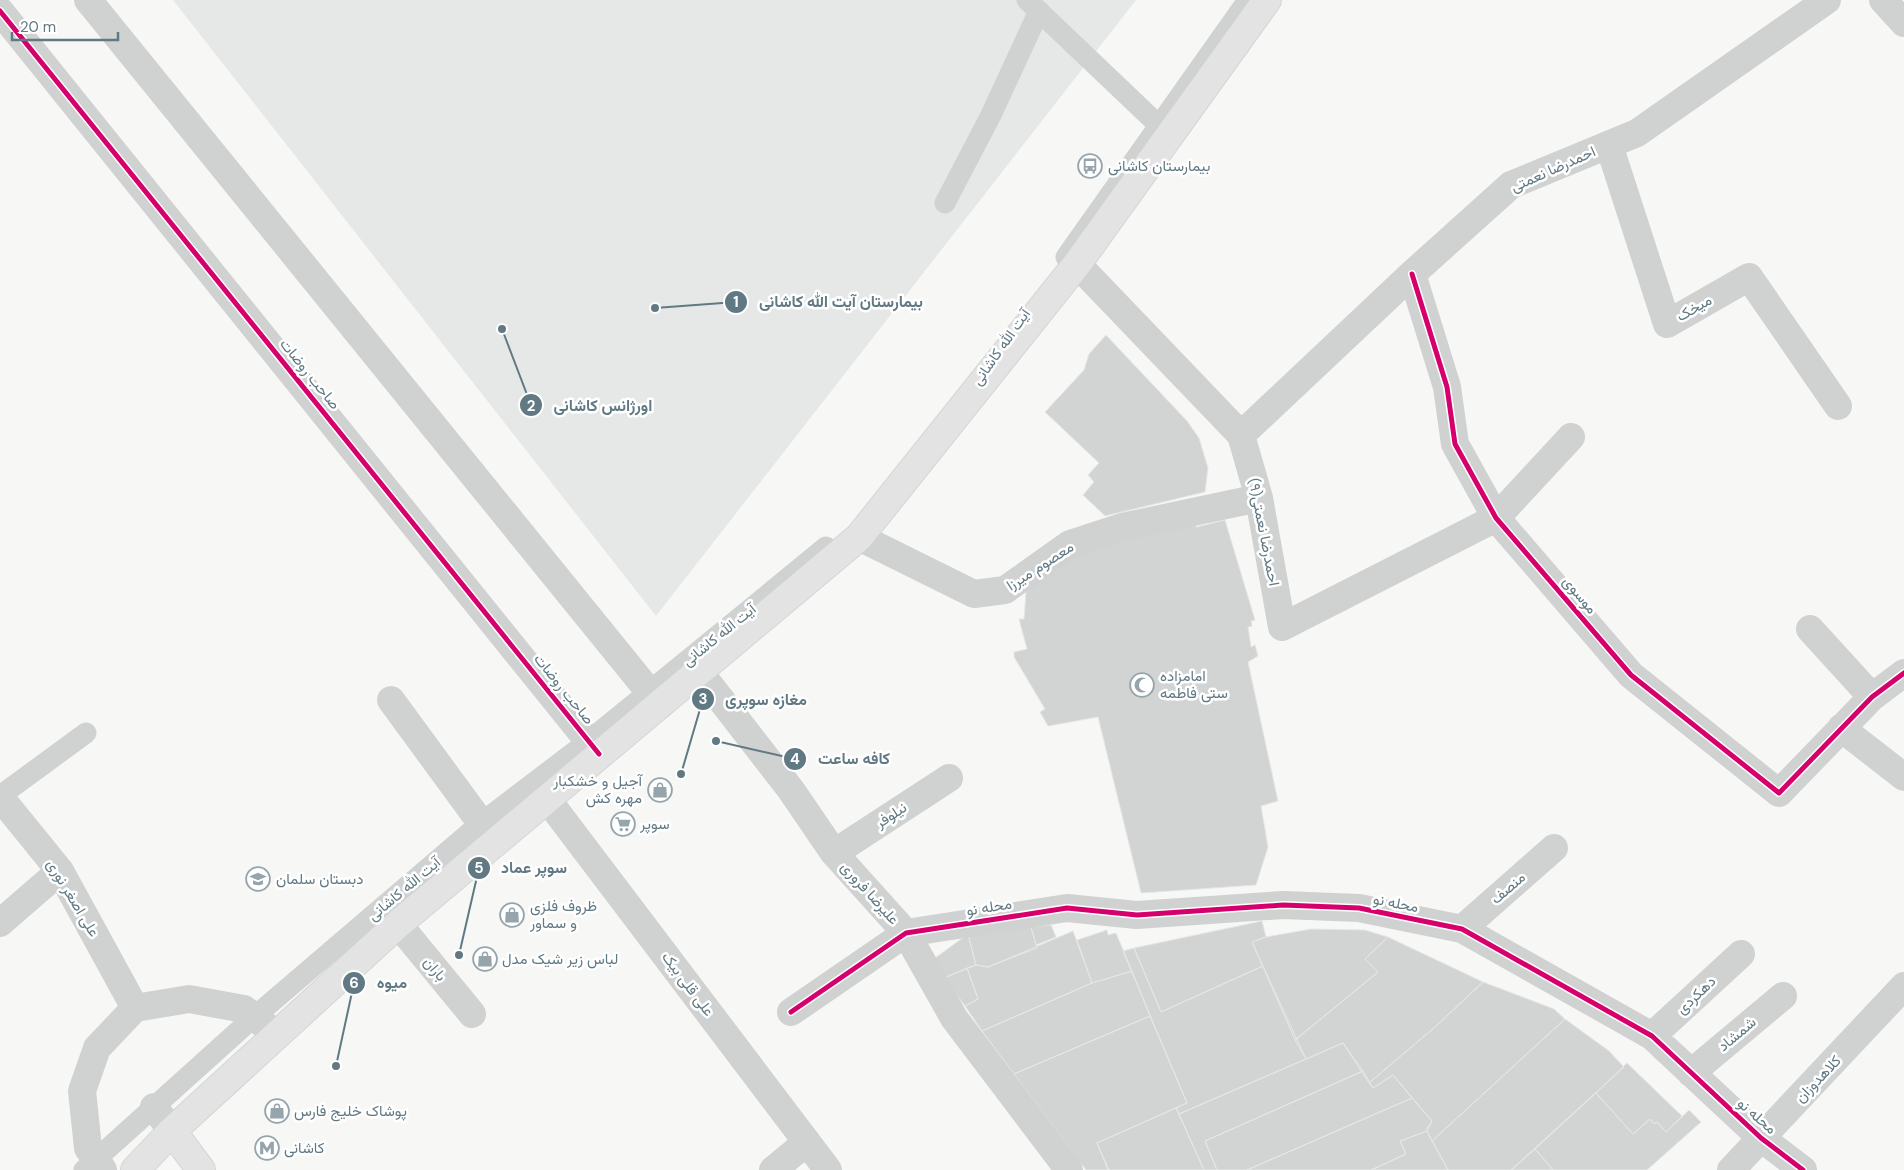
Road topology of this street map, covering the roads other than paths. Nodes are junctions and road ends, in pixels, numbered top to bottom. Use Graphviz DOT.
graph roads {
  1 [pos="88,0"];
  2 [pos="1248,0"];
  3 [pos="1267,0"];
  4 [pos="1827,0"];
  5 [pos="1883,0"];
  6 [pos="1033,5"];
  7 [pos="0,11"];
  8 [pos="1904,23"];
  9 [pos="1165,131"];
  10 [pos="1609,144"];
  11 [pos="945,203"];
  12 [pos="1077,264"];
  13 [pos="1412,274"];
  14 [pos="1838,406"];
  15 [pos="1241,436"];
  16 [pos="1571,437"];
  17 [pos="1259,498"];
  18 [pos="1496,518"];
  19 [pos="858,537"];
  20 [pos="1810,630"];
  21 [pos="698,670"];
  22 [pos="1904,673"];
  23 [pos="1872,697"];
  24 [pos="655,698"];
  25 [pos="391,700"];
  26 [pos="1841,728"];
  27 [pos="86,732"];
  28 [pos="594,747"];
  29 [pos="1904,777"];
  30 [pos="949,778"];
  31 [pos="0,796"];
  32 [pos="547,799"];
  33 [pos="488,832"];
  34 [pos="1554,848"];
  35 [pos="834,853"];
  36 [pos="60,871"];
  37 [pos="0,924"];
  38 [pos="398,924"];
  39 [pos="1462,929"];
  40 [pos="906,933"];
  41 [pos="1741,954"];
  42 [pos="1904,986"];
  43 [pos="1783,996"];
  44 [pos="135,1008"];
  45 [pos="791,1012"];
  46 [pos="472,1014"];
  47 [pos="254,1017"];
  48 [pos="276,1034"];
  49 [pos="1652,1036"];
  50 [pos="1691,1073"];
  51 [pos="154,1107"];
  52 [pos="172,1131"];
  53 [pos="1761,1138"];
  54 [pos="807,1142"];
  55 [pos="94,1167"];
  56 [pos="135,1170"];
  57 [pos="201,1170"];
  58 [pos="216,1170"];
  59 [pos="773,1170"];
  60 [pos="828,1170"];
  61 [pos="1069,1170"];
  62 [pos="1731,1170"];
  63 [pos="1785,1170"];
  64 [pos="1803,1170"];
  1 -- 24 [label="street"];
  2 -- 9 [label="lane, آیت الله کاشانی"];
  3 -- 9 [label="main road, آیت الله کاشانی"];
  4 -- 10 [label="street, احمدرضا نعمتی"];
  5 -- 8 [label="street"];
  6 -- 9 [label="lane"];
  6 -- 11 [label="lane"];
  7 -- 28 [label="street, صاحب روضات"];
  9 -- 12 [label="main road, آیت الله کاشانی"];
  9 -- 24 [label="lane, آیت الله کاشانی"];
  10 -- 13 [label="street, احمدرضا نعمتی"];
  10 -- 14 [label="street, میخک"];
  12 -- 15 [label="street, احمدرضا نعمتی(۹)"];
  12 -- 19 [label="main road, آیت الله کاشانی"];
  13 -- 15 [label="street, احمدرضا نعمتی"];
  13 -- 18 [label="street, موسوی"];
  15 -- 17 [label="street, احمدرضا نعمتی(۹)"];
  16 -- 18 [label="street"];
  17 -- 18 [label="street, احمدرضا نعمتی(۹)"];
  17 -- 19 [label="street, معصوم میرزا"];
  18 -- 26 [label="street, موسوی"];
  19 -- 21 [label="main road, آیت الله کاشانی"];
  20 -- 23 [label="street"];
  21 -- 24 [label="main road, آیت الله کاشانی"];
  21 -- 35 [label="street, علیرضا فروری"];
  22 -- 23 [label="street"];
  23 -- 26 [label="street"];
  24 -- 28 [label="main road, آیت الله کاشانی"];
  25 -- 33 [label="street"];
  26 -- 29 [label="street"];
  27 -- 31 [label="lane"];
  28 -- 32 [label="main road, آیت الله کاشانی"];
  28 -- 33 [label="lane, آیت الله کاشانی"];
  30 -- 35 [label="street, نیلوفر"];
  31 -- 36 [label="street, علی اصغر نوری"];
  32 -- 33 [label="main road, آیت الله کاشانی"];
  32 -- 54 [label="street, علی قلی بیک"];
  33 -- 38 [label="main road, آیت الله کاشانی"];
  33 -- 47 [label="lane, آیت الله کاشانی"];
  34 -- 39 [label="street, منصف"];
  35 -- 40 [label="street, علیرضا فروری"];
  36 -- 37 [label="street"];
  36 -- 44 [label="street, علی اصغر نوری"];
  38 -- 46 [label="street, باران"];
  38 -- 48 [label="main road, آیت الله کاشانی"];
  39 -- 40 [label="street, محله نو"];
  39 -- 49 [label="street, محله نو"];
  40 -- 45 [label="street"];
  40 -- 61 [label="street, علیرضا فروری"];
  41 -- 49 [label="street, دهکردی"];
  42 -- 53 [label="street, کلاهدوزان"];
  43 -- 50 [label="street, شمشاد"];
  44 -- 47 [label="street"];
  44 -- 55 [label="street"];
  47 -- 48 [label="street"];
  47 -- 51 [label="lane, آیت الله کاشانی"];
  48 -- 52 [label="main road, آیت الله کاشانی"];
  49 -- 50 [label="street, محله نو"];
  50 -- 53 [label="street, محله نو"];
  51 -- 52 [label="street"];
  51 -- 55 [label="lane, آیت الله کاشانی"];
  52 -- 56 [label="main road, آیت الله کاشانی"];
  52 -- 57 [label="main road"];
  52 -- 58 [label="lane"];
  53 -- 62 [label="street, کلاهدوزان"];
  53 -- 63 [label="street"];
  53 -- 64 [label="street, محله نو"];
  54 -- 59 [label="street"];
  54 -- 60 [label="street, علی قلی بیک"];
}
